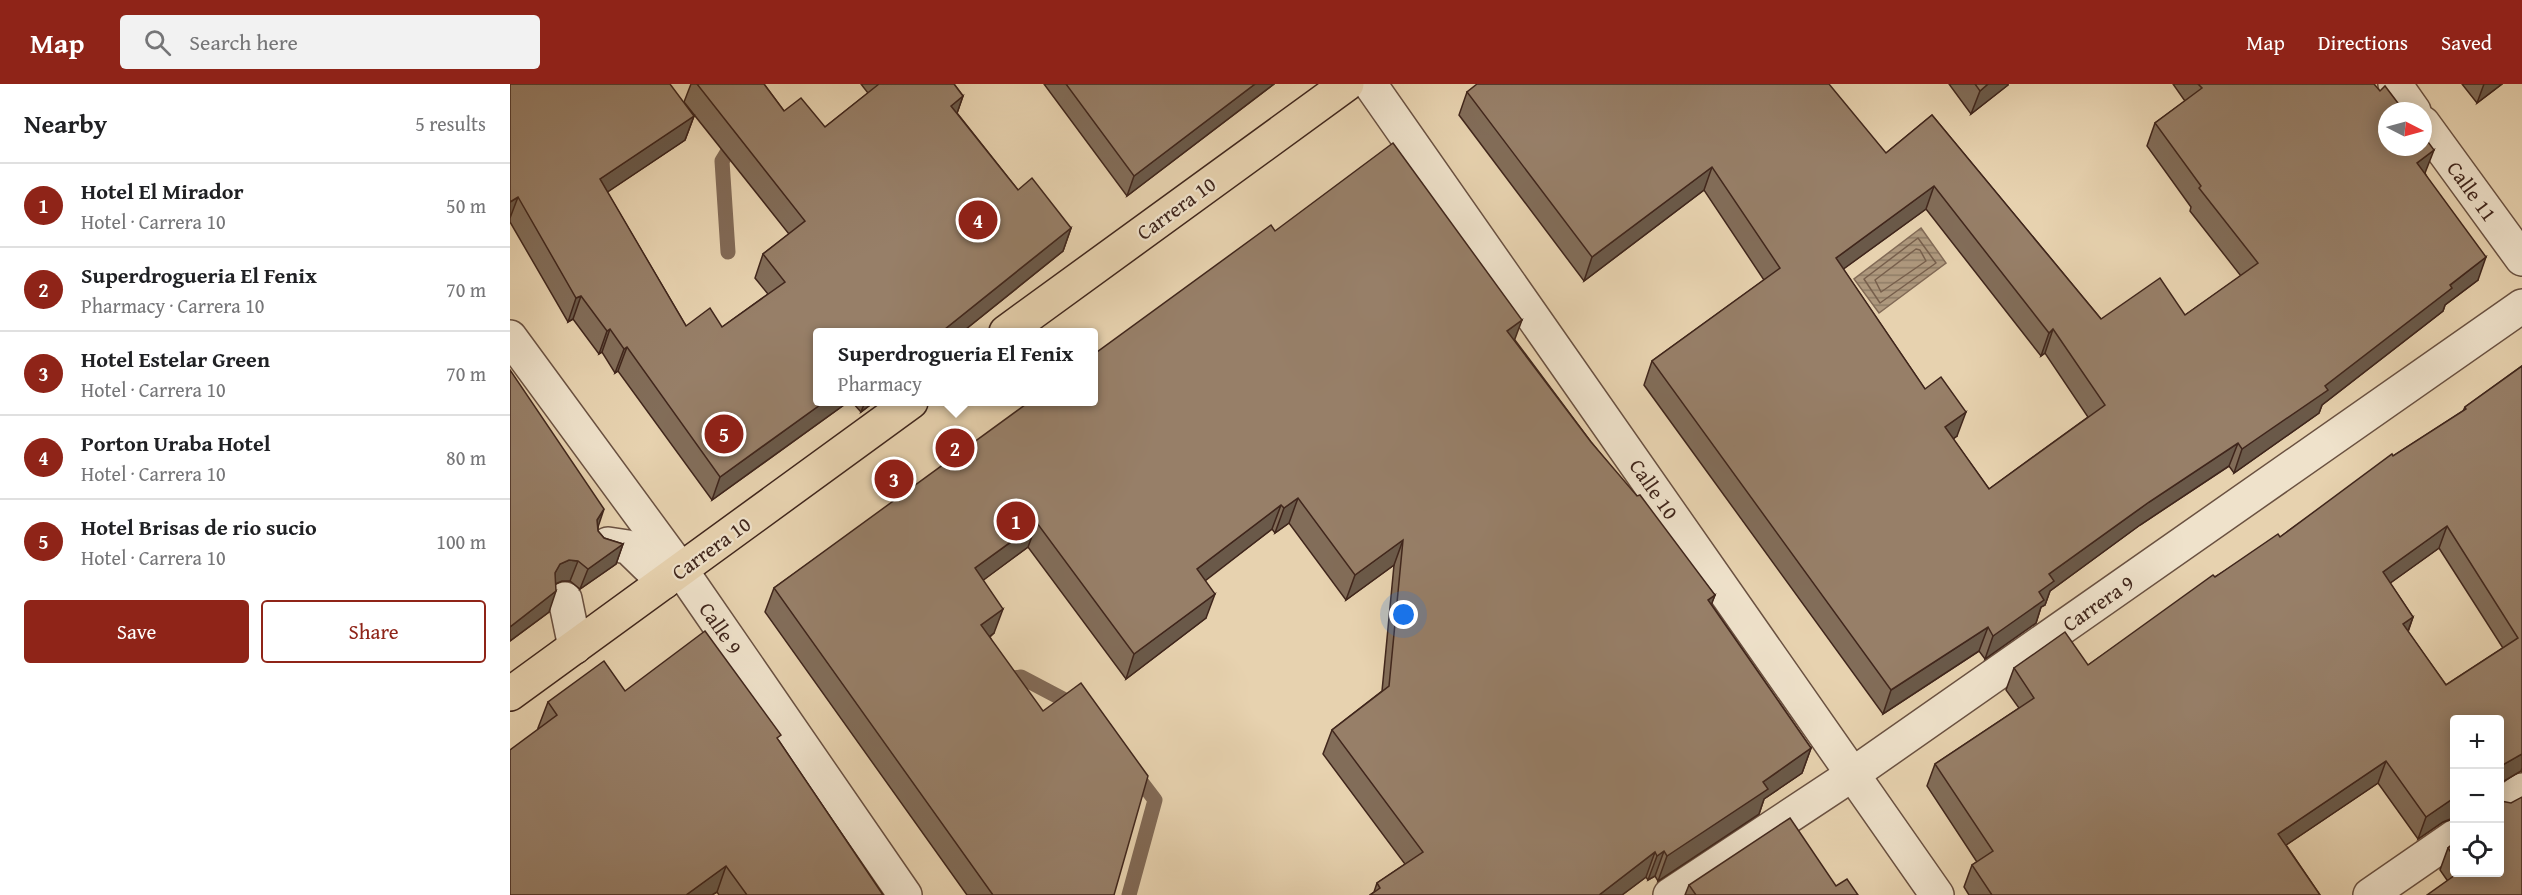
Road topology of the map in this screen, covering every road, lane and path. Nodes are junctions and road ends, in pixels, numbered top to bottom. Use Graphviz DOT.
graph roads {
  1 [pos="1347,84"];
  2 [pos="1370,84"];
  3 [pos="2395,84"];
  4 [pos="2408,102"];
  5 [pos="2432,135"];
  6 [pos="2522,259"];
  7 [pos="2522,306"];
  8 [pos="1013,328"];
  9 [pos="510,337"];
  10 [pos="906,406"];
  11 [pos="637,509"];
  12 [pos="673,576"];
  13 [pos="566,600"];
  14 [pos="575,646"];
  15 [pos="510,694"];
  16 [pos="1853,774"];
  17 [pos="2522,790"];
  18 [pos="2504,803"];
  19 [pos="2450,840"];
  20 [pos="905,895"];
  21 [pos="1670,895"];
  22 [pos="1937,895"];
  23 [pos="2370,895"];
  1 -- 8 [label="main road, Carrera 10"];
  2 -- 16 [label="street, Calle 10"];
  3 -- 4 [label="street"];
  5 -- 6 [label="street, Calle 11"];
  7 -- 16 [label="street, Carrera 9"];
  9 -- 11 [label="street, Calle 9"];
  10 -- 12 [label="main road, Carrera 10"];
  11 -- 12 [label="street, Calle 9"];
  11 -- 12 [label="street"];
  12 -- 14 [label="main road, Carrera 10"];
  12 -- 20 [label="street, Calle 9"];
  13 -- 14 [label="street"];
  14 -- 15 [label="main road, Carrera 10"];
  16 -- 21 [label="street, Carrera 9"];
  16 -- 22 [label="street, Calle 10"];
  17 -- 18 [label="street"];
  19 -- 23 [label="street"];
}
